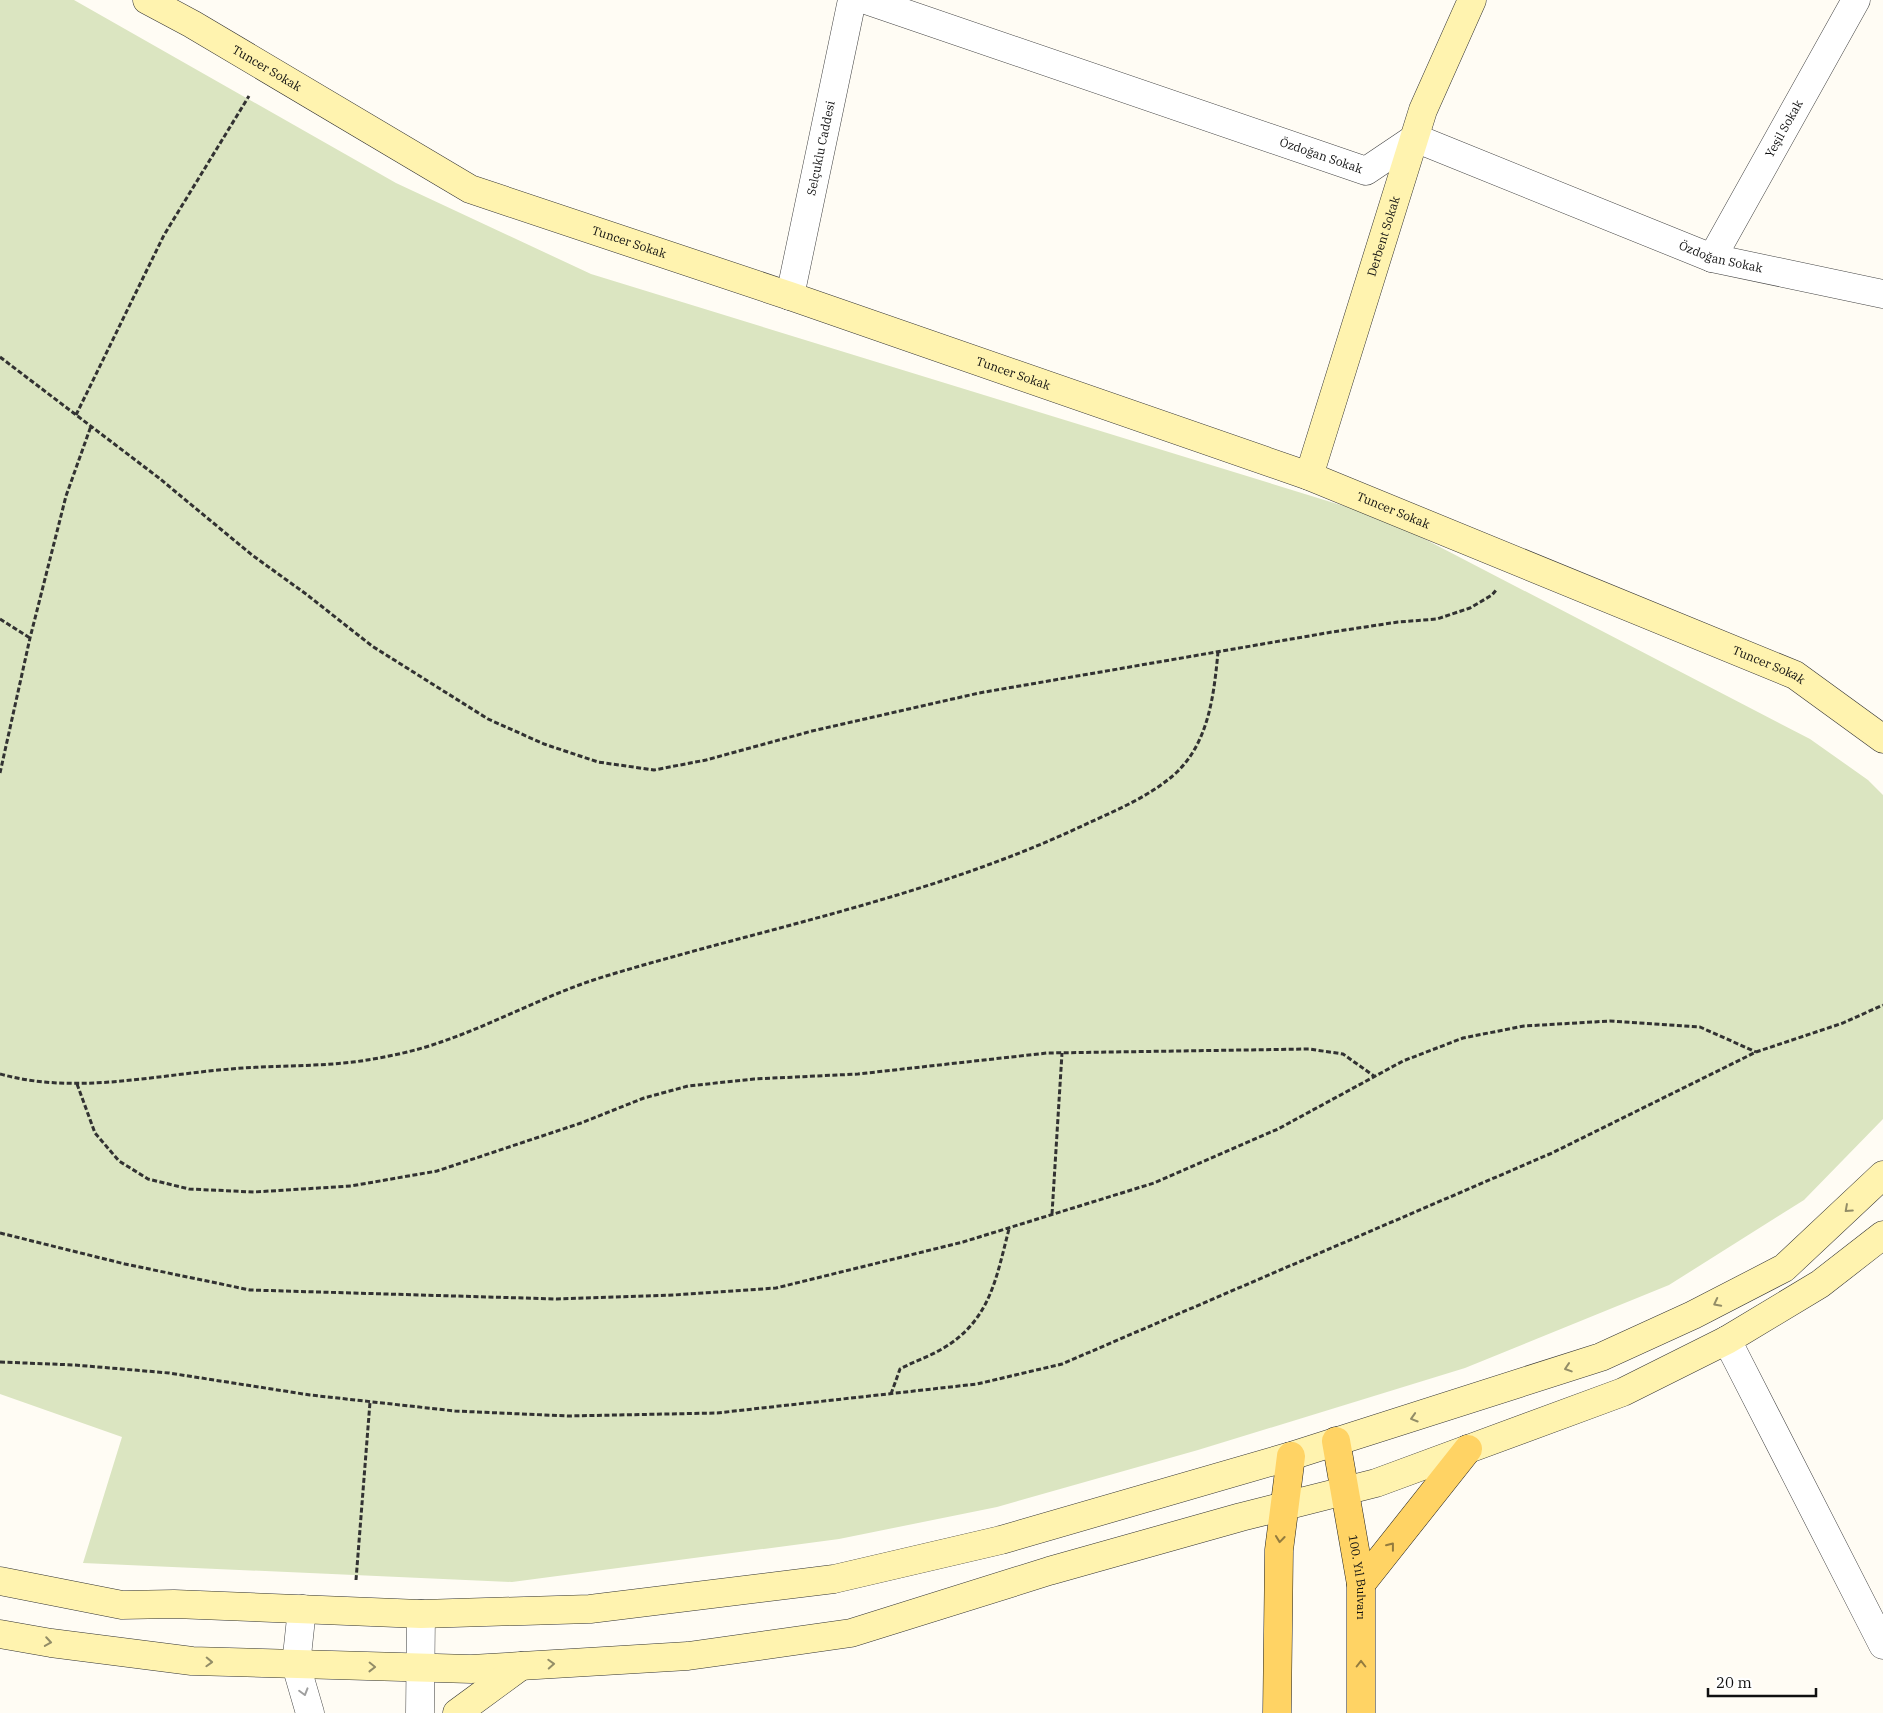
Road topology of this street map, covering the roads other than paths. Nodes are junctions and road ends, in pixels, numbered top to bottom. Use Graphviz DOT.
graph roads {
  1 [pos="147,0"];
  2 [pos="852,0"];
  3 [pos="866,0"];
  4 [pos="1472,0"];
  5 [pos="1856,0"];
  6 [pos="1415,138"];
  7 [pos="1712,258"];
  8 [pos="1883,294"];
  9 [pos="790,296"];
  10 [pos="1308,476"];
  11 [pos="1883,739"];
  12 [pos="1883,1175"];
  13 [pos="1883,1235"];
  14 [pos="1727,1340"];
  15 [pos="1336,1442"];
  16 [pos="1468,1450"];
  17 [pos="1291,1456"];
  18 [pos="1344,1491"];
  19 [pos="1283,1507"];
  20 [pos="0,1581"];
  21 [pos="1361,1584"];
  22 [pos="302,1609"];
  23 [pos="421,1614"];
  24 [pos="0,1634"];
  25 [pos="1883,1645"];
  26 [pos="296,1665"];
  27 [pos="521,1666"];
  28 [pos="420,1668"];
  29 [pos="310,1713"];
  30 [pos="420,1713"];
  31 [pos="457,1713"];
  32 [pos="1277,1713"];
  33 [pos="1361,1713"];
  1 -- 9 [label="street, Tuncer Sokak"];
  2 -- 9 [label="street, Selçuklu Caddesi"];
  3 -- 6 [label="street, Özdoğan Sokak"];
  4 -- 6 [label="street, Derbent Sokak"];
  5 -- 7 [label="street, Yeşil Sokak"];
  6 -- 7 [label="street, Özdoğan Sokak"];
  6 -- 10 [label="street, Derbent Sokak"];
  7 -- 8 [label="street, Özdoğan Sokak"];
  9 -- 10 [label="street, Tuncer Sokak"];
  10 -- 11 [label="street, Tuncer Sokak"];
  12 -- 15 [label="street, one-way"];
  13 -- 14 [label="street"];
  14 -- 16 [label="street"];
  14 -- 25 [label="street"];
  15 -- 17 [label="street"];
  15 -- 18 [label="main road, 100. Yıl Bulvarı"];
  16 -- 18 [label="street"];
  21 -- 16 [label="main road, one-way"];
  17 -- 19 [label="main road"];
  17 -- 23 [label="street"];
  18 -- 19 [label="street"];
  18 -- 21 [label="main road, 100. Yıl Bulvarı"];
  27 -- 19 [label="street, one-way"];
  19 -- 32 [label="main road, one-way"];
  20 -- 22 [label="street"];
  33 -- 21 [label="main road, 100. Yıl Bulvarı, one-way"];
  22 -- 23 [label="street"];
  22 -- 26 [label="street"];
  23 -- 28 [label="street"];
  24 -- 26 [label="street, one-way"];
  26 -- 28 [label="street, one-way"];
  26 -- 29 [label="street, one-way"];
  27 -- 28 [label="street"];
  27 -- 31 [label="street"];
  28 -- 30 [label="street"];
}
